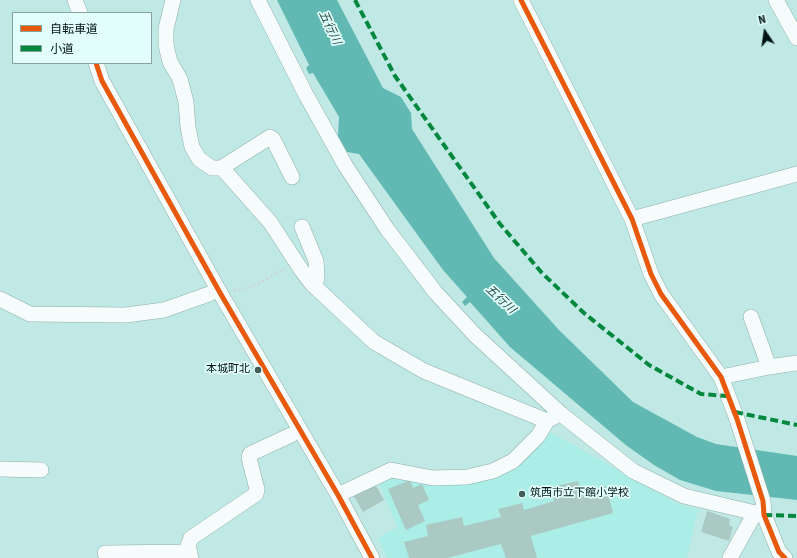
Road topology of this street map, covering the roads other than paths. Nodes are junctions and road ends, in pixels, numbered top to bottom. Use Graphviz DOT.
graph roads {
  1 [pos="75,0"];
  2 [pos="173,0"];
  3 [pos="258,0"];
  4 [pos="521,0"];
  5 [pos="776,0"];
  6 [pos="80,12"];
  7 [pos="797,38"];
  8 [pos="96,64"];
  9 [pos="222,168"];
  10 [pos="797,174"];
  11 [pos="292,177"];
  12 [pos="632,219"];
  13 [pos="302,228"];
  14 [pos="315,287"];
  15 [pos="209,294"];
  16 [pos="0,299"];
  17 [pos="751,317"];
  18 [pos="797,363"];
  19 [pos="769,367"];
  20 [pos="721,377"];
  21 [pos="561,414"];
  22 [pos="547,421"];
  23 [pos="291,435"];
  24 [pos="0,469"];
  25 [pos="41,470"];
  26 [pos="338,495"];
  27 [pos="761,513"];
  28 [pos="105,553"];
  29 [pos="190,555"];
  30 [pos="372,558"];
  31 [pos="730,558"];
  32 [pos="785,558"];
  1 -- 6 [label="street"];
  2 -- 9 [label="street"];
  3 -- 21 [label="street"];
  4 -- 12 [label="street"];
  5 -- 7 [label="street"];
  8 -- 26 [label="street"];
  9 -- 11 [label="street"];
  9 -- 14 [label="street"];
  10 -- 12 [label="street"];
  12 -- 20 [label="street"];
  13 -- 14 [label="street"];
  14 -- 22 [label="street"];
  15 -- 16 [label="street"];
  17 -- 19 [label="street"];
  18 -- 19 [label="street"];
  19 -- 20 [label="street"];
  20 -- 27 [label="street"];
  21 -- 22 [label="street"];
  21 -- 27 [label="street"];
  22 -- 26 [label="street"];
  23 -- 29 [label="street"];
  24 -- 25 [label="street"];
  26 -- 30 [label="street"];
  27 -- 31 [label="street"];
  27 -- 32 [label="street"];
  28 -- 29 [label="street"];
}
